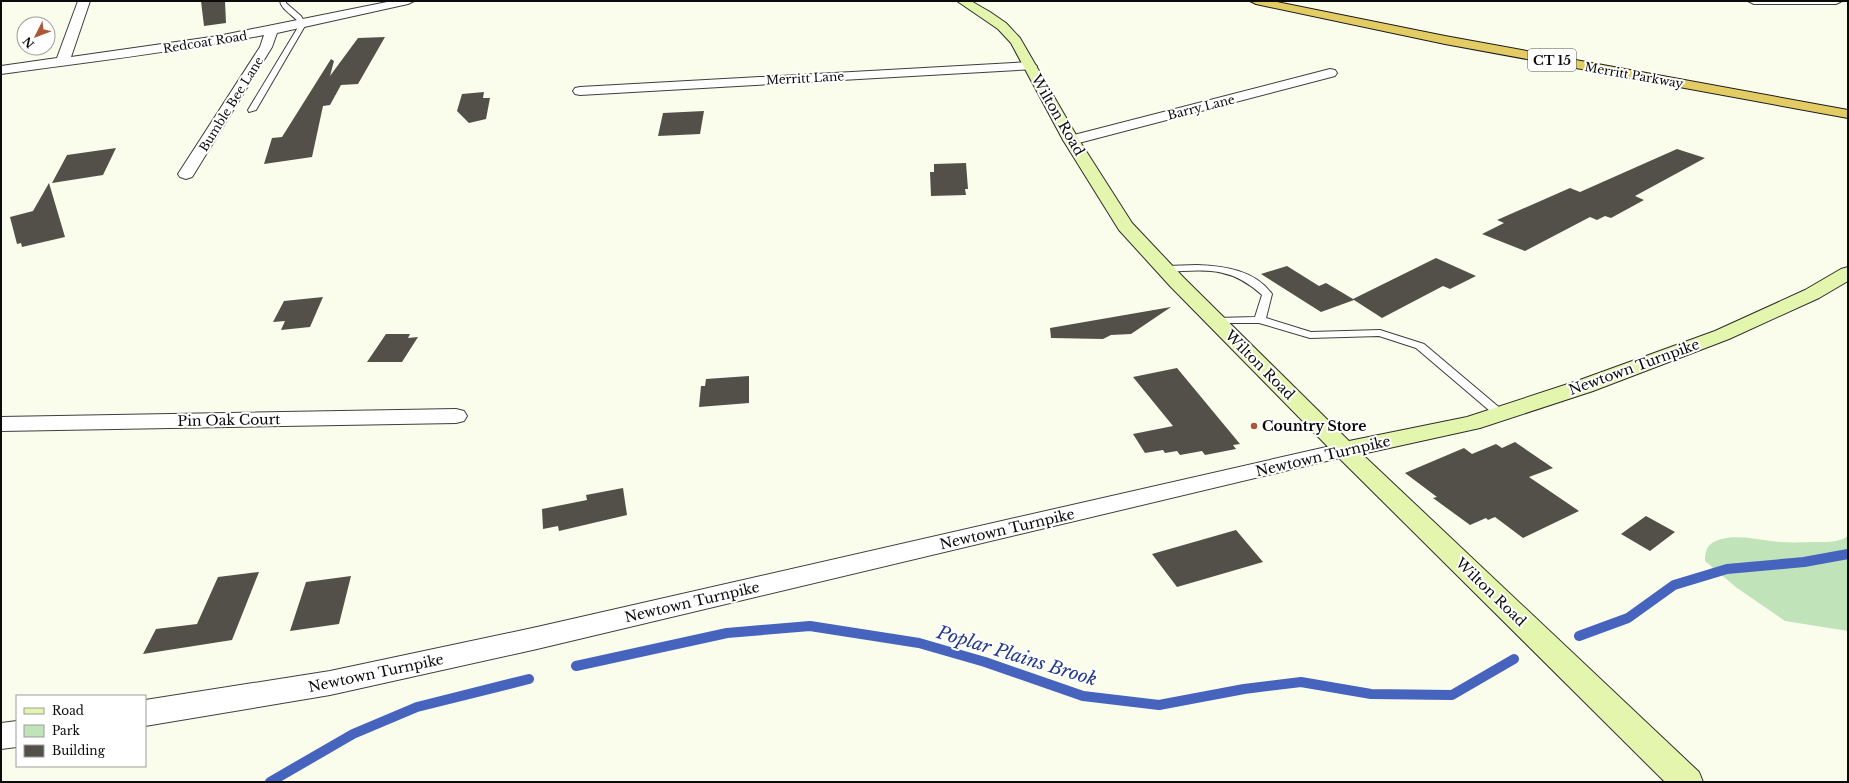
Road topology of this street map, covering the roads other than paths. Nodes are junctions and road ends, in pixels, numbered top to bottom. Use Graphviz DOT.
graph roads {
  1 [pos="84,1"];
  2 [pos="283,1"];
  3 [pos="408,1"];
  4 [pos="963,1"];
  5 [pos="1244,1"];
  6 [pos="1256,1"];
  7 [pos="1299,1"];
  8 [pos="1754,1"];
  9 [pos="1836,1"];
  10 [pos="303,24"];
  11 [pos="1362,24"];
  12 [pos="270,31"];
  13 [pos="62,63"];
  14 [pos="1030,66"];
  15 [pos="1,70"];
  16 [pos="1330,73"];
  17 [pos="580,90"];
  18 [pos="1848,103"];
  19 [pos="252,110"];
  20 [pos="1848,114"];
  21 [pos="1070,140"];
  22 [pos="186,174"];
  23 [pos="1166,269"];
  24 [pos="1848,273"];
  25 [pos="1260,320"];
  26 [pos="1216,321"];
  27 [pos="1501,414"];
  28 [pos="456,416"];
  29 [pos="1,424"];
  30 [pos="1344,450"];
  31 [pos="146,713"];
  32 [pos="16,734"];
  33 [pos="1,736"];
  34 [pos="1687,782"];
  1 -- 13 [label="street"];
  2 -- 10 [label="lane"];
  3 -- 10 [label="street, Redcoat Road"];
  4 -- 14 [label="main road, Wilton Road"];
  5 -- 11 [label="highway"];
  6 -- 11 [label="highway, Merritt Parkway / CT 15"];
  7 -- 18 [label="highway, Merritt Parkway / CT 15"];
  8 -- 9 [label="street"];
  10 -- 12 [label="street, Redcoat Road"];
  10 -- 19 [label="lane"];
  11 -- 20 [label="highway, Merritt Parkway / CT 15"];
  12 -- 13 [label="street, Redcoat Road"];
  12 -- 22 [label="street, Bumble Bee Lane"];
  13 -- 15 [label="street, Redcoat Road"];
  14 -- 17 [label="street, Merritt Lane"];
  14 -- 21 [label="main road, Wilton Road"];
  16 -- 21 [label="street, Barry Lane"];
  21 -- 23 [label="main road, Wilton Road"];
  23 -- 25 [label="lane"];
  23 -- 26 [label="main road, Wilton Road"];
  24 -- 27 [label="main road, Newtown Turnpike"];
  25 -- 26 [label="lane"];
  25 -- 27 [label="lane"];
  26 -- 30 [label="main road, Wilton Road"];
  27 -- 30 [label="main road, Newtown Turnpike"];
  28 -- 29 [label="street, Pin Oak Court"];
  30 -- 31 [label="street, Newtown Turnpike"];
  30 -- 34 [label="main road, Wilton Road"];
  32 -- 33 [label="street"];
}
